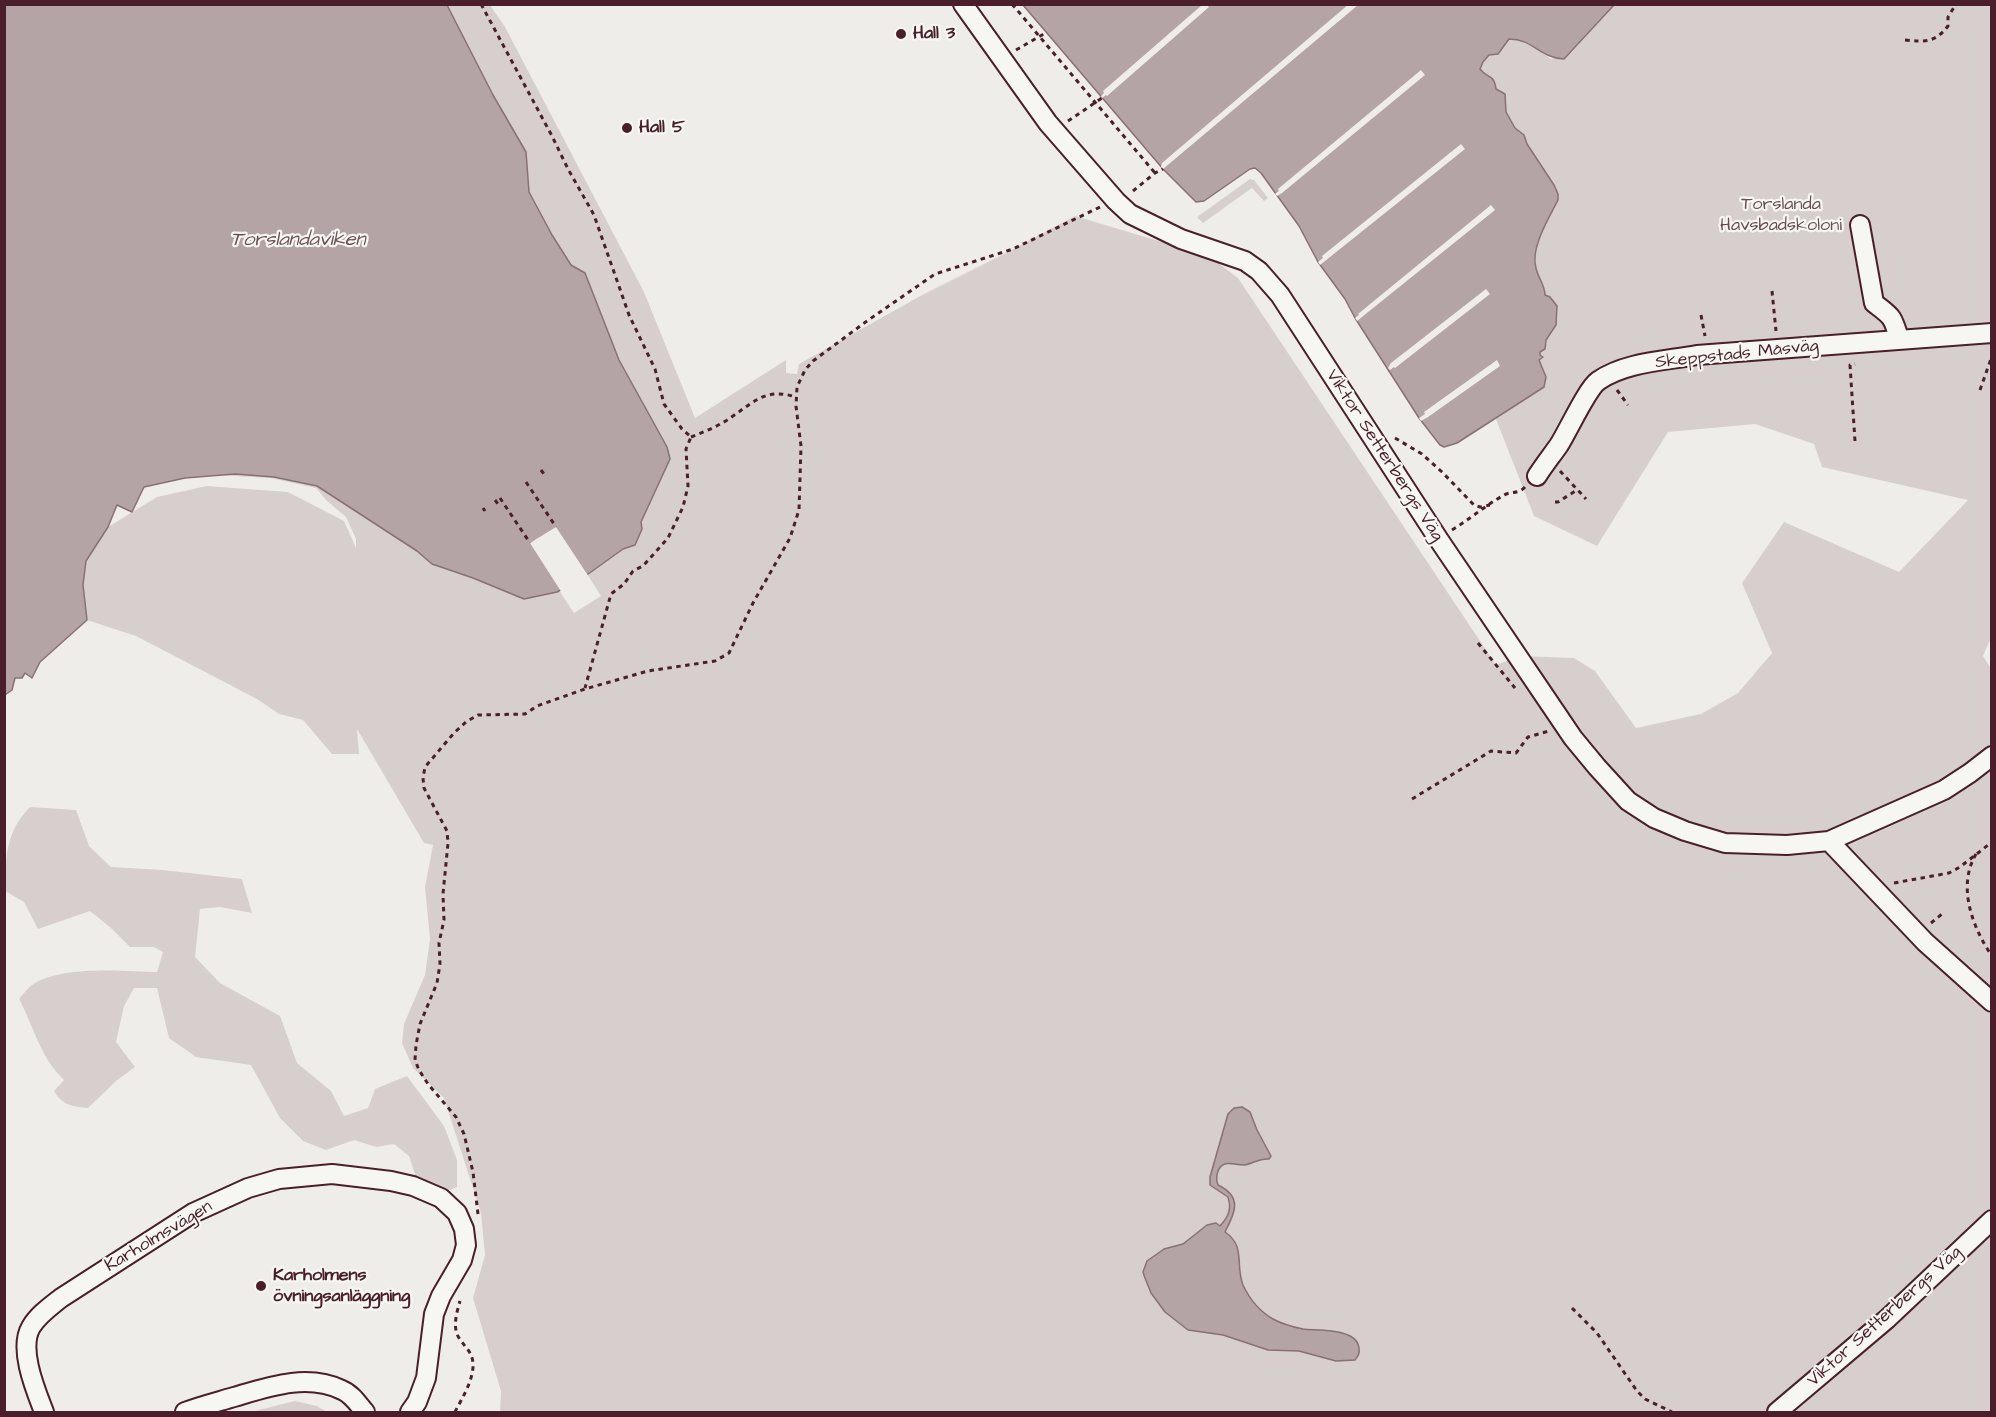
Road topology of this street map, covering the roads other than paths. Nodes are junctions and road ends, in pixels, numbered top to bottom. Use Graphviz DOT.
graph roads {
  1 [pos="963,4"];
  2 [pos="1860,225"];
  3 [pos="1992,333"];
  4 [pos="1899,338"];
  5 [pos="1537,476"];
  6 [pos="1992,756"];
  7 [pos="1829,842"];
  8 [pos="1992,1002"];
  9 [pos="1992,1220"];
  10 [pos="44,1413"];
  11 [pos="185,1413"];
  12 [pos="364,1413"];
  13 [pos="410,1413"];
  14 [pos="1777,1413"];
  1 -- 7 [label="street, Viktor Setterbergs Väg"];
  2 -- 4 [label="street"];
  3 -- 4 [label="street, Skeppstads Måsväg"];
  4 -- 5 [label="street, Skeppstads Måsväg"];
  6 -- 7 [label="street, Viktor Setterbergs Väg"];
  7 -- 8 [label="street"];
  9 -- 14 [label="street, Viktor Setterbergs Väg"];
  10 -- 13 [label="street, Karholmsvägen"];
  11 -- 12 [label="street"];
}
